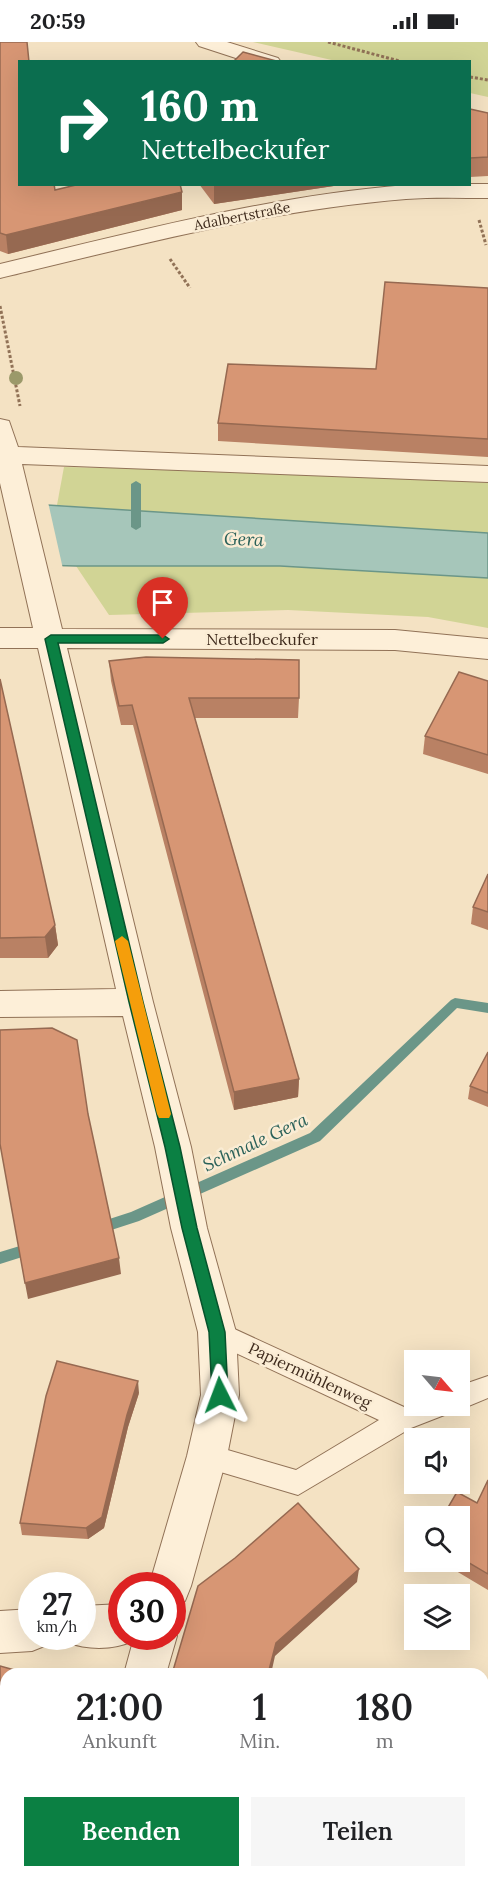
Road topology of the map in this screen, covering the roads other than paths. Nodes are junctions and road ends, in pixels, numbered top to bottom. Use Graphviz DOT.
graph roads {
  1 [pos="206,42"];
  2 [pos="264,60"];
  3 [pos="488,190"];
  4 [pos="0,271"];
  5 [pos="0,427"];
  6 [pos="16,460"];
  7 [pos="488,474"];
  8 [pos="0,638"];
  9 [pos="51,639"];
  10 [pos="488,649"];
  11 [pos="136,1002"];
  12 [pos="0,1004"];
  13 [pos="217,1332"];
  14 [pos="488,1387"];
  15 [pos="470,1394"];
  16 [pos="411,1416"];
  17 [pos="403,1419"];
  18 [pos="207,1455"];
  19 [pos="174,1572"];
  20 [pos="18,1631"];
  21 [pos="0,1632"];
  22 [pos="152,1650"];
  23 [pos="147,1668"];
  1 -- 2 [label="street"];
  3 -- 4 [label="street, Adalbertstraße"];
  5 -- 6 [label="street"];
  6 -- 7 [label="street"];
  6 -- 9 [label="street"];
  8 -- 9 [label="street, Nettelbeckufer"];
  9 -- 10 [label="street, Nettelbeckufer"];
  9 -- 11 [label="street"];
  11 -- 12 [label="street"];
  11 -- 13 [label="street"];
  13 -- 17 [label="lane, Papiermühlenweg"];
  13 -- 18 [label="street"];
  14 -- 15 [label="lane"];
  16 -- 17 [label="lane"];
  17 -- 18 [label="lane"];
  18 -- 19 [label="street"];
  20 -- 21 [label="street"];
  22 -- 23 [label="street"];
}
